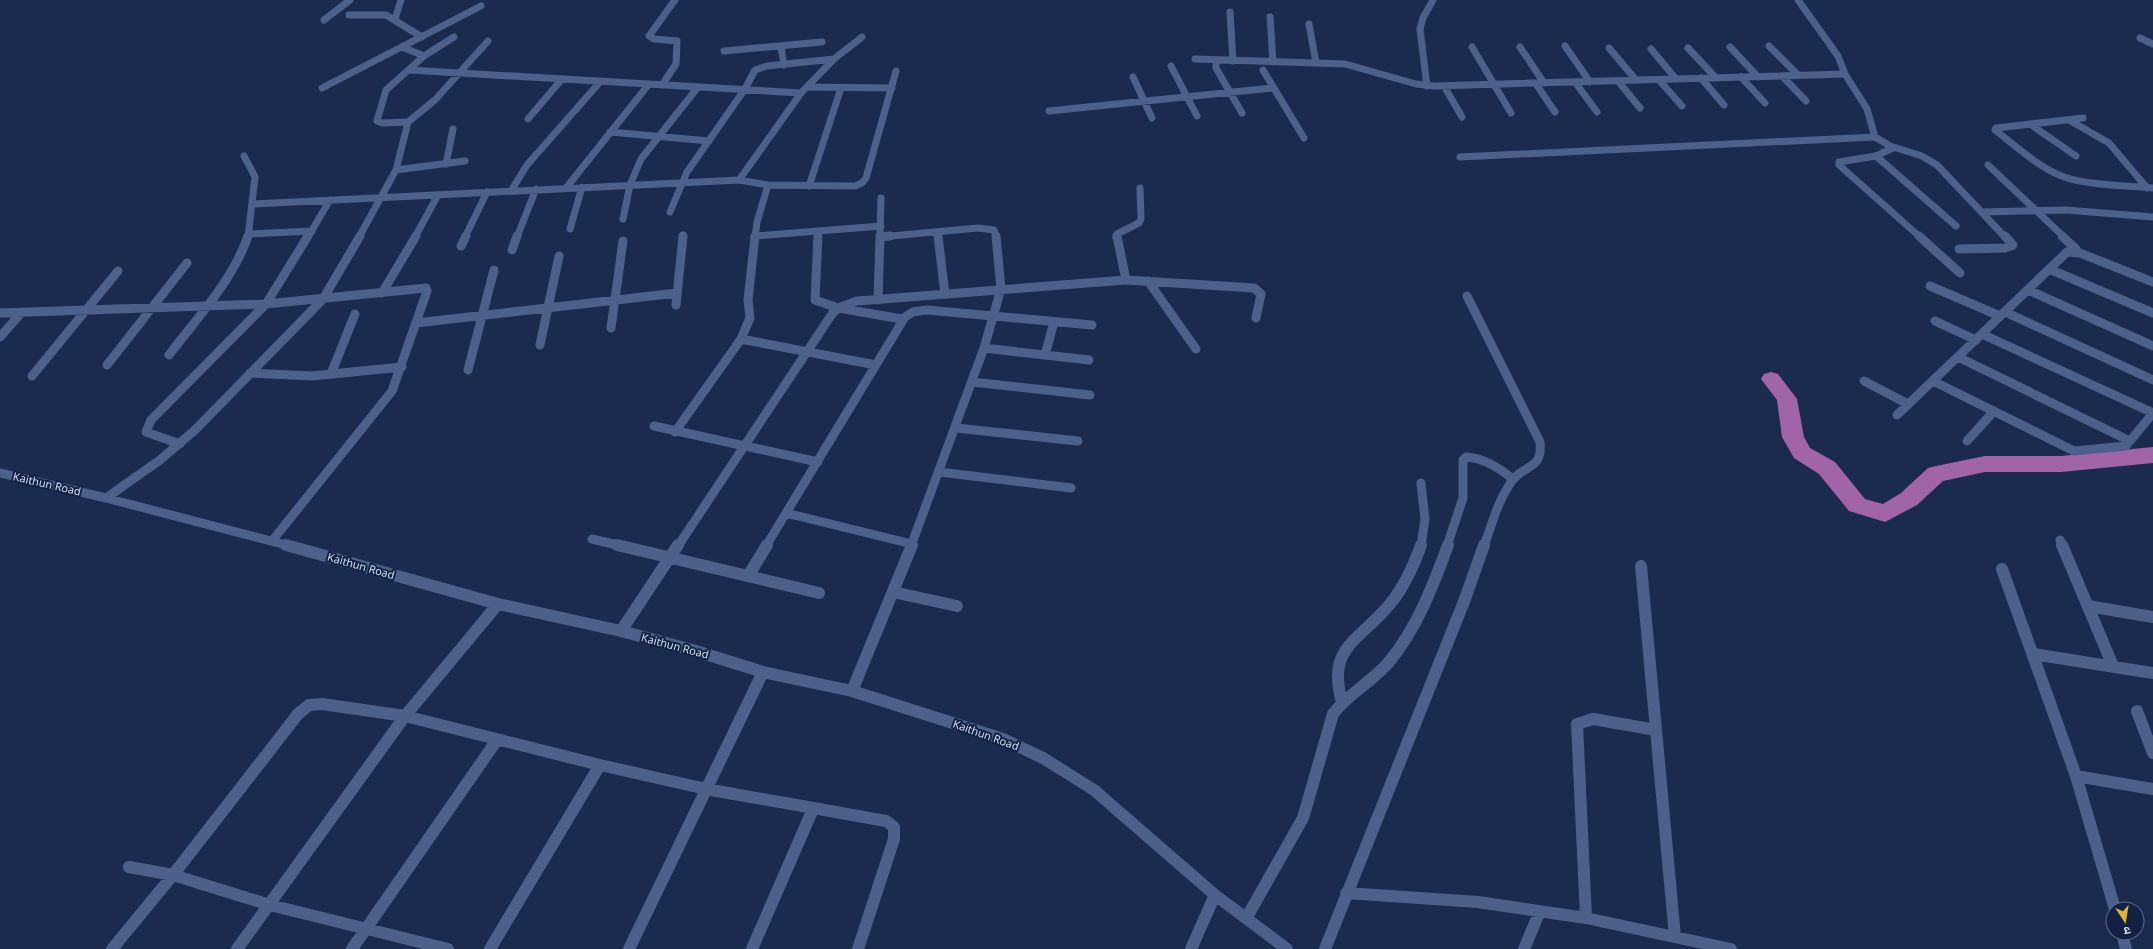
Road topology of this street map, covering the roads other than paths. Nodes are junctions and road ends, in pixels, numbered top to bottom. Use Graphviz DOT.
graph roads {
  1 [pos="350,0"];
  2 [pos="401,0"];
  3 [pos="1433,0"];
  4 [pos="1798,0"];
  5 [pos="674,1"];
  6 [pos="481,6"];
  7 [pos="1230,12"];
  8 [pos="349,15"];
  9 [pos="1270,17"];
  10 [pos="395,19"];
  11 [pos="324,20"];
  12 [pos="1310,24"];
  13 [pos="650,33"];
  14 [pos="674,35"];
  15 [pos="862,36"];
  16 [pos="422,37"];
  17 [pos="454,37"];
  18 [pos="2140,38"];
  19 [pos="488,41"];
  20 [pos="822,42"];
  21 [pos="2153,44"];
  22 [pos="782,46"];
  23 [pos="1565,46"];
  24 [pos="1769,46"];
  25 [pos="402,47"];
  26 [pos="1472,47"];
  27 [pos="1520,47"];
  28 [pos="1730,47"];
  29 [pos="1609,48"];
  30 [pos="1688,48"];
  31 [pos="1651,49"];
  32 [pos="724,51"];
  33 [pos="424,56"];
  34 [pos="834,59"];
  35 [pos="1195,59"];
  36 [pos="1216,60"];
  37 [pos="1233,60"];
  38 [pos="1273,62"];
  39 [pos="1316,63"];
  40 [pos="784,65"];
  41 [pos="1171,66"];
  42 [pos="409,70"];
  43 [pos="1262,70"];
  44 [pos="896,71"];
  45 [pos="460,73"];
  46 [pos="1845,74"];
  47 [pos="1798,75"];
  48 [pos="1782,76"];
  49 [pos="1133,77"];
  50 [pos="1741,77"];
  51 [pos="1758,77"];
  52 [pos="1701,78"];
  53 [pos="1716,78"];
  54 [pos="562,79"];
  55 [pos="1676,79"];
  56 [pos="1636,80"];
  57 [pos="1659,80"];
  58 [pos="1618,81"];
  59 [pos="600,82"];
  60 [pos="1575,82"];
  61 [pos="1590,82"];
  62 [pos="1544,83"];
  63 [pos="649,84"];
  64 [pos="1536,84"];
  65 [pos="662,85"];
  66 [pos="1493,85"];
  67 [pos="1426,86"];
  68 [pos="1444,86"];
  69 [pos="698,87"];
  70 [pos="806,87"];
  71 [pos="322,88"];
  72 [pos="841,88"];
  73 [pos="892,88"];
  74 [pos="1274,88"];
  75 [pos="745,89"];
  76 [pos="1230,92"];
  77 [pos="801,93"];
  78 [pos="1187,97"];
  79 [pos="1144,101"];
  80 [pos="1806,102"];
  81 [pos="1765,103"];
  82 [pos="1724,105"];
  83 [pos="1682,106"];
  84 [pos="1640,108"];
  85 [pos="1049,111"];
  86 [pos="1555,112"];
  87 [pos="1597,112"];
  88 [pos="1242,113"];
  89 [pos="1511,114"];
  90 [pos="1197,116"];
  91 [pos="1462,117"];
  92 [pos="1152,118"];
  93 [pos="2082,118"];
  94 [pos="528,119"];
  95 [pos="2069,120"];
  96 [pos="408,122"];
  97 [pos="2030,124"];
  98 [pos="453,129"];
  99 [pos="610,132"];
  100 [pos="658,136"];
  101 [pos="1875,137"];
  102 [pos="1304,138"];
  103 [pos="709,141"];
  104 [pos="1893,148"];
  105 [pos="244,156"];
  106 [pos="1876,156"];
  107 [pos="2076,156"];
  108 [pos="1460,157"];
  109 [pos="465,161"];
  110 [pos="446,164"];
  111 [pos="1988,165"];
  112 [pos="396,170"];
  113 [pos="739,180"];
  114 [pos="681,183"];
  115 [pos="630,185"];
  116 [pos="768,185"];
  117 [pos="809,186"];
  118 [pos="582,187"];
  119 [pos="566,188"];
  120 [pos="1140,188"];
  121 [pos="2150,188"];
  122 [pos="536,190"];
  123 [pos="511,191"];
  124 [pos="487,192"];
  125 [pos="438,195"];
  126 [pos="382,198"];
  127 [pos="881,198"];
  128 [pos="330,200"];
  129 [pos="252,204"];
  130 [pos="2035,210"];
  131 [pos="670,212"];
  132 [pos="1983,212"];
  133 [pos="2152,218"];
  134 [pos="623,219"];
  135 [pos="881,226"];
  136 [pos="1956,226"];
  137 [pos="570,229"];
  138 [pos="312,231"];
  139 [pos="818,231"];
  140 [pos="938,232"];
  141 [pos="249,234"];
  142 [pos="683,234"];
  143 [pos="755,236"];
  144 [pos="880,237"];
  145 [pos="623,241"];
  146 [pos="461,246"];
  147 [pos="1959,249"];
  148 [pos="2076,249"];
  149 [pos="512,250"];
  150 [pos="559,256"];
  151 [pos="187,263"];
  152 [pos="2049,269"];
  153 [pos="494,270"];
  154 [pos="118,271"];
  155 [pos="1960,272"];
  156 [pos="1126,280"];
  157 [pos="1148,281"];
  158 [pos="2153,282"];
  159 [pos="1930,286"];
  160 [pos="1001,289"];
  161 [pos="2028,290"];
  162 [pos="382,293"];
  163 [pos="677,293"];
  164 [pos="945,294"];
  165 [pos="1467,296"];
  166 [pos="323,299"];
  167 [pos="614,300"];
  168 [pos="878,300"];
  169 [pos="266,304"];
  170 [pos="676,305"];
  171 [pos="207,306"];
  172 [pos="547,308"];
  173 [pos="838,308"];
  174 [pos="151,309"];
  175 [pos="85,310"];
  176 [pos="22,312"];
  177 [pos="0,313"];
  178 [pos="2153,313"];
  179 [pos="355,314"];
  180 [pos="2002,314"];
  181 [pos="481,315"];
  182 [pos="993,317"];
  183 [pos="1256,318"];
  184 [pos="902,319"];
  185 [pos="1935,321"];
  186 [pos="1054,322"];
  187 [pos="416,323"];
  188 [pos="1092,325"];
  189 [pos="611,328"];
  190 [pos="0,337"];
  191 [pos="1979,337"];
  192 [pos="741,339"];
  193 [pos="540,345"];
  194 [pos="2153,346"];
  195 [pos="984,348"];
  196 [pos="1196,349"];
  197 [pos="807,352"];
  198 [pos="169,354"];
  199 [pos="1045,355"];
  200 [pos="1958,357"];
  201 [pos="1089,360"];
  202 [pos="876,365"];
  203 [pos="107,366"];
  204 [pos="402,367"];
  205 [pos="468,370"];
  206 [pos="250,373"];
  207 [pos="331,374"];
  208 [pos="32,376"];
  209 [pos="2151,376"];
  210 [pos="1864,381"];
  211 [pos="1933,381"];
  212 [pos="972,382"];
  213 [pos="1090,395"];
  214 [pos="1908,404"];
  215 [pos="1994,411"];
  216 [pos="2153,413"];
  217 [pos="1897,415"];
  218 [pos="654,426"];
  219 [pos="956,428"];
  220 [pos="675,432"];
  221 [pos="1078,441"];
  222 [pos="1968,441"];
  223 [pos="2130,441"];
  224 [pos="180,444"];
  225 [pos="744,447"];
  226 [pos="818,462"];
  227 [pos="939,472"];
  228 [pos="0,473"];
  229 [pos="1513,479"];
  230 [pos="1421,483"];
  231 [pos="1071,488"];
  232 [pos="106,498"];
  233 [pos="786,513"];
  234 [pos="592,539"];
  235 [pos="2060,540"];
  236 [pos="272,541"];
  237 [pos="912,544"];
  238 [pos="670,558"];
  239 [pos="1641,566"];
  240 [pos="2002,570"];
  241 [pos="748,576"];
  242 [pos="893,592"];
  243 [pos="819,593"];
  244 [pos="498,604"];
  245 [pos="957,606"];
  246 [pos="2088,606"];
  247 [pos="2153,617"];
  248 [pos="622,631"];
  249 [pos="2033,654"];
  250 [pos="2113,666"];
  251 [pos="763,672"];
  252 [pos="2153,673"];
  253 [pos="852,691"];
  254 [pos="1342,702"];
  255 [pos="2137,711"];
  256 [pos="404,716"];
  257 [pos="1656,730"];
  258 [pos="497,740"];
  259 [pos="2153,753"];
  260 [pos="600,765"];
  261 [pos="2076,776"];
  262 [pos="706,789"];
  263 [pos="2153,789"];
  264 [pos="813,810"];
  265 [pos="129,867"];
  266 [pos="174,875"];
  267 [pos="1346,893"];
  268 [pos="1215,895"];
  269 [pos="2113,901"];
  270 [pos="270,905"];
  271 [pos="1540,911"];
  272 [pos="1247,917"];
  273 [pos="1586,918"];
  274 [pos="366,929"];
  275 [pos="1675,937"];
  276 [pos="112,949"];
  277 [pos="237,949"];
  278 [pos="352,949"];
  279 [pos="448,949"];
  280 [pos="490,949"];
  281 [pos="629,949"];
  282 [pos="752,949"];
  283 [pos="858,949"];
  284 [pos="1191,949"];
  285 [pos="1287,949"];
  286 [pos="1325,949"];
  287 [pos="1524,949"];
  288 [pos="1731,949"];
  1 -- 11 [label="street"];
  2 -- 10 [label="street"];
  3 -- 67 [label="street"];
  4 -- 46 [label="street"];
  5 -- 13 [label="street"];
  6 -- 16 [label="street"];
  7 -- 37 [label="street"];
  8 -- 10 [label="street"];
  9 -- 38 [label="street"];
  10 -- 16 [label="street"];
  12 -- 39 [label="street"];
  13 -- 14 [label="street"];
  13 -- 65 [label="street"];
  15 -- 34 [label="street"];
  16 -- 25 [label="street"];
  17 -- 33 [label="street"];
  18 -- 21 [label="street"];
  19 -- 45 [label="street"];
  20 -- 22 [label="street"];
  22 -- 32 [label="street"];
  22 -- 40 [label="street"];
  23 -- 61 [label="street"];
  24 -- 47 [label="street"];
  25 -- 33 [label="street"];
  25 -- 71 [label="street"];
  26 -- 66 [label="street"];
  27 -- 62 [label="street"];
  28 -- 51 [label="street"];
  29 -- 56 [label="street"];
  30 -- 53 [label="street"];
  31 -- 55 [label="street"];
  33 -- 42 [label="street"];
  34 -- 40 [label="street"];
  34 -- 70 [label="street"];
  35 -- 36 [label="street"];
  36 -- 37 [label="street"];
  36 -- 76 [label="street"];
  37 -- 38 [label="street"];
  38 -- 39 [label="street"];
  39 -- 67 [label="street"];
  40 -- 75 [label="street"];
  41 -- 78 [label="street"];
  42 -- 45 [label="street"];
  42 -- 96 [label="street"];
  43 -- 74 [label="street"];
  44 -- 73 [label="street"];
  45 -- 54 [label="street"];
  45 -- 96 [label="street"];
  46 -- 47 [label="street"];
  46 -- 101 [label="street"];
  47 -- 48 [label="street"];
  48 -- 51 [label="street"];
  48 -- 80 [label="street"];
  49 -- 79 [label="street"];
  50 -- 51 [label="street"];
  50 -- 53 [label="street"];
  50 -- 81 [label="street"];
  52 -- 53 [label="street"];
  52 -- 55 [label="street"];
  52 -- 82 [label="street"];
  54 -- 59 [label="street"];
  54 -- 94 [label="street"];
  55 -- 57 [label="street"];
  56 -- 57 [label="street"];
  56 -- 58 [label="street"];
  57 -- 83 [label="street"];
  58 -- 61 [label="street"];
  58 -- 84 [label="street"];
  59 -- 63 [label="street"];
  59 -- 123 [label="street"];
  60 -- 61 [label="street"];
  60 -- 62 [label="street"];
  60 -- 87 [label="street"];
  62 -- 64 [label="street"];
  63 -- 65 [label="street"];
  63 -- 99 [label="street"];
  64 -- 66 [label="street"];
  64 -- 86 [label="street"];
  65 -- 69 [label="street"];
  66 -- 68 [label="street"];
  66 -- 89 [label="street"];
  67 -- 68 [label="street"];
  68 -- 91 [label="street"];
  69 -- 75 [label="street"];
  69 -- 100 [label="street"];
  70 -- 72 [label="street"];
  70 -- 77 [label="street"];
  72 -- 73 [label="street"];
  72 -- 117 [label="street"];
  73 -- 117 [label="street"];
  74 -- 76 [label="street"];
  74 -- 102 [label="street"];
  75 -- 77 [label="street"];
  75 -- 103 [label="street"];
  76 -- 78 [label="street"];
  76 -- 88 [label="street"];
  77 -- 113 [label="street"];
  78 -- 79 [label="street"];
  78 -- 90 [label="street"];
  79 -- 85 [label="street"];
  79 -- 92 [label="street"];
  93 -- 95 [label="street"];
  95 -- 97 [label="street"];
  95 -- 121 [label="street"];
  96 -- 112 [label="street"];
  97 -- 107 [label="street"];
  97 -- 121 [label="street"];
  98 -- 110 [label="street"];
  99 -- 100 [label="street"];
  99 -- 119 [label="street"];
  100 -- 103 [label="street"];
  100 -- 115 [label="street"];
  101 -- 104 [label="street"];
  101 -- 108 [label="street"];
  103 -- 114 [label="street"];
  104 -- 106 [label="street"];
  104 -- 132 [label="street"];
  105 -- 129 [label="street"];
  106 -- 136 [label="street"];
  106 -- 155 [label="street"];
  109 -- 110 [label="street"];
  110 -- 112 [label="street"];
  111 -- 130 [label="street"];
  112 -- 126 [label="street"];
  113 -- 114 [label="street"];
  113 -- 116 [label="street"];
  114 -- 115 [label="street"];
  114 -- 131 [label="street"];
  115 -- 118 [label="street"];
  115 -- 134 [label="street"];
  116 -- 117 [label="street"];
  116 -- 143 [label="street"];
  118 -- 119 [label="street"];
  118 -- 137 [label="street"];
  119 -- 122 [label="street"];
  120 -- 156 [label="street"];
  122 -- 123 [label="street"];
  122 -- 149 [label="street"];
  123 -- 124 [label="street"];
  124 -- 125 [label="street"];
  124 -- 146 [label="street"];
  125 -- 126 [label="street"];
  125 -- 162 [label="street"];
  126 -- 128 [label="street"];
  126 -- 166 [label="street"];
  127 -- 135 [label="street"];
  128 -- 129 [label="street"];
  128 -- 138 [label="street"];
  129 -- 141 [label="street"];
  130 -- 132 [label="street"];
  130 -- 133 [label="street"];
  130 -- 148 [label="street"];
  132 -- 147 [label="street"];
  135 -- 139 [label="street"];
  135 -- 144 [label="street"];
  138 -- 141 [label="street"];
  138 -- 169 [label="street"];
  139 -- 143 [label="street"];
  139 -- 173 [label="street"];
  140 -- 144 [label="street"];
  140 -- 160 [label="street"];
  140 -- 164 [label="street"];
  141 -- 171 [label="street"];
  142 -- 163 [label="street"];
  143 -- 192 [label="street"];
  144 -- 168 [label="street"];
  145 -- 167 [label="street"];
  150 -- 172 [label="street"];
  151 -- 174 [label="street"];
  152 -- 158 [label="street"];
  152 -- 161 [label="street"];
  152 -- 178 [label="street"];
  153 -- 181 [label="street"];
  154 -- 175 [label="street"];
  156 -- 157 [label="street"];
  156 -- 160 [label="street"];
  157 -- 183 [label="street"];
  157 -- 196 [label="street"];
  159 -- 180 [label="street"];
  160 -- 164 [label="street"];
  160 -- 182 [label="street"];
  161 -- 180 [label="street"];
  161 -- 194 [label="street"];
  162 -- 166 [label="street"];
  162 -- 187 [label="street"];
  163 -- 167 [label="street"];
  163 -- 170 [label="street"];
  164 -- 168 [label="street"];
  165 -- 229 [label="street"];
  166 -- 169 [label="street"];
  166 -- 206 [label="street"];
  167 -- 172 [label="street"];
  167 -- 189 [label="street"];
  168 -- 173 [label="street"];
  169 -- 171 [label="street"];
  169 -- 224 [label="street"];
  171 -- 174 [label="street"];
  171 -- 198 [label="street"];
  172 -- 181 [label="street"];
  172 -- 193 [label="street"];
  173 -- 184 [label="street"];
  173 -- 197 [label="street"];
  174 -- 175 [label="street"];
  174 -- 203 [label="street"];
  175 -- 176 [label="street"];
  175 -- 208 [label="street"];
  176 -- 177 [label="street"];
  176 -- 190 [label="street"];
  179 -- 207 [label="street"];
  180 -- 191 [label="street"];
  180 -- 209 [label="street"];
  181 -- 187 [label="street"];
  181 -- 205 [label="street"];
  182 -- 184 [label="street"];
  182 -- 186 [label="street"];
  182 -- 195 [label="street"];
  184 -- 202 [label="street"];
  185 -- 191 [label="street"];
  186 -- 188 [label="street"];
  186 -- 199 [label="street"];
  187 -- 204 [label="street"];
  191 -- 200 [label="street"];
  191 -- 216 [label="street"];
  192 -- 197 [label="street"];
  192 -- 220 [label="street"];
  195 -- 199 [label="street"];
  195 -- 212 [label="street"];
  197 -- 202 [label="street"];
  197 -- 225 [label="street"];
  199 -- 201 [label="street"];
  200 -- 211 [label="street"];
  200 -- 223 [label="street"];
  202 -- 226 [label="street"];
  204 -- 207 [label="street"];
  204 -- 236 [label="street"];
  206 -- 207 [label="street"];
  206 -- 224 [label="street"];
  210 -- 214 [label="street"];
  211 -- 214 [label="street"];
  211 -- 215 [label="street"];
  212 -- 213 [label="street"];
  212 -- 219 [label="street"];
  214 -- 217 [label="street"];
  215 -- 222 [label="street"];
  215 -- 223 [label="street"];
  216 -- 223 [label="street"];
  218 -- 220 [label="street"];
  219 -- 221 [label="street"];
  219 -- 227 [label="street"];
  220 -- 225 [label="street"];
  224 -- 232 [label="street"];
  225 -- 226 [label="street"];
  225 -- 238 [label="street"];
  226 -- 233 [label="street"];
  227 -- 231 [label="street"];
  227 -- 237 [label="street"];
  228 -- 232 [label="street, Kaithun Road"];
  229 -- 254 [label="street"];
  229 -- 267 [label="street"];
  230 -- 254 [label="street"];
  232 -- 236 [label="street, Kaithun Road"];
  233 -- 237 [label="street"];
  233 -- 241 [label="street"];
  234 -- 238 [label="street"];
  235 -- 246 [label="street"];
  236 -- 244 [label="street, Kaithun Road"];
  237 -- 242 [label="street"];
  238 -- 241 [label="street"];
  238 -- 248 [label="street"];
  239 -- 257 [label="street"];
  240 -- 249 [label="street"];
  241 -- 243 [label="street"];
  242 -- 245 [label="street"];
  242 -- 253 [label="street"];
  244 -- 248 [label="street, Kaithun Road"];
  244 -- 256 [label="street"];
  246 -- 247 [label="street"];
  246 -- 250 [label="street"];
  248 -- 251 [label="street, Kaithun Road"];
  249 -- 250 [label="street"];
  249 -- 261 [label="street"];
  250 -- 252 [label="street"];
  251 -- 253 [label="street, Kaithun Road"];
  251 -- 262 [label="street"];
  253 -- 268 [label="street, Kaithun Road"];
  254 -- 272 [label="street"];
  255 -- 259 [label="street"];
  256 -- 258 [label="street"];
  256 -- 266 [label="street"];
  256 -- 270 [label="street"];
  257 -- 273 [label="street"];
  257 -- 275 [label="street"];
  258 -- 260 [label="street"];
  258 -- 274 [label="street"];
  260 -- 262 [label="street"];
  260 -- 280 [label="street"];
  261 -- 263 [label="street"];
  261 -- 269 [label="street"];
  262 -- 264 [label="street"];
  262 -- 281 [label="street"];
  264 -- 282 [label="street"];
  264 -- 283 [label="street"];
  265 -- 266 [label="street"];
  266 -- 270 [label="street"];
  266 -- 276 [label="street"];
  267 -- 271 [label="street"];
  267 -- 286 [label="street"];
  268 -- 272 [label="street, Kaithun Road"];
  268 -- 284 [label="street"];
  270 -- 274 [label="street"];
  270 -- 277 [label="street"];
  271 -- 273 [label="street"];
  271 -- 287 [label="street"];
  272 -- 285 [label="street, Kaithun Road"];
  273 -- 275 [label="street"];
  274 -- 278 [label="street"];
  274 -- 279 [label="street"];
  275 -- 288 [label="street"];
}
